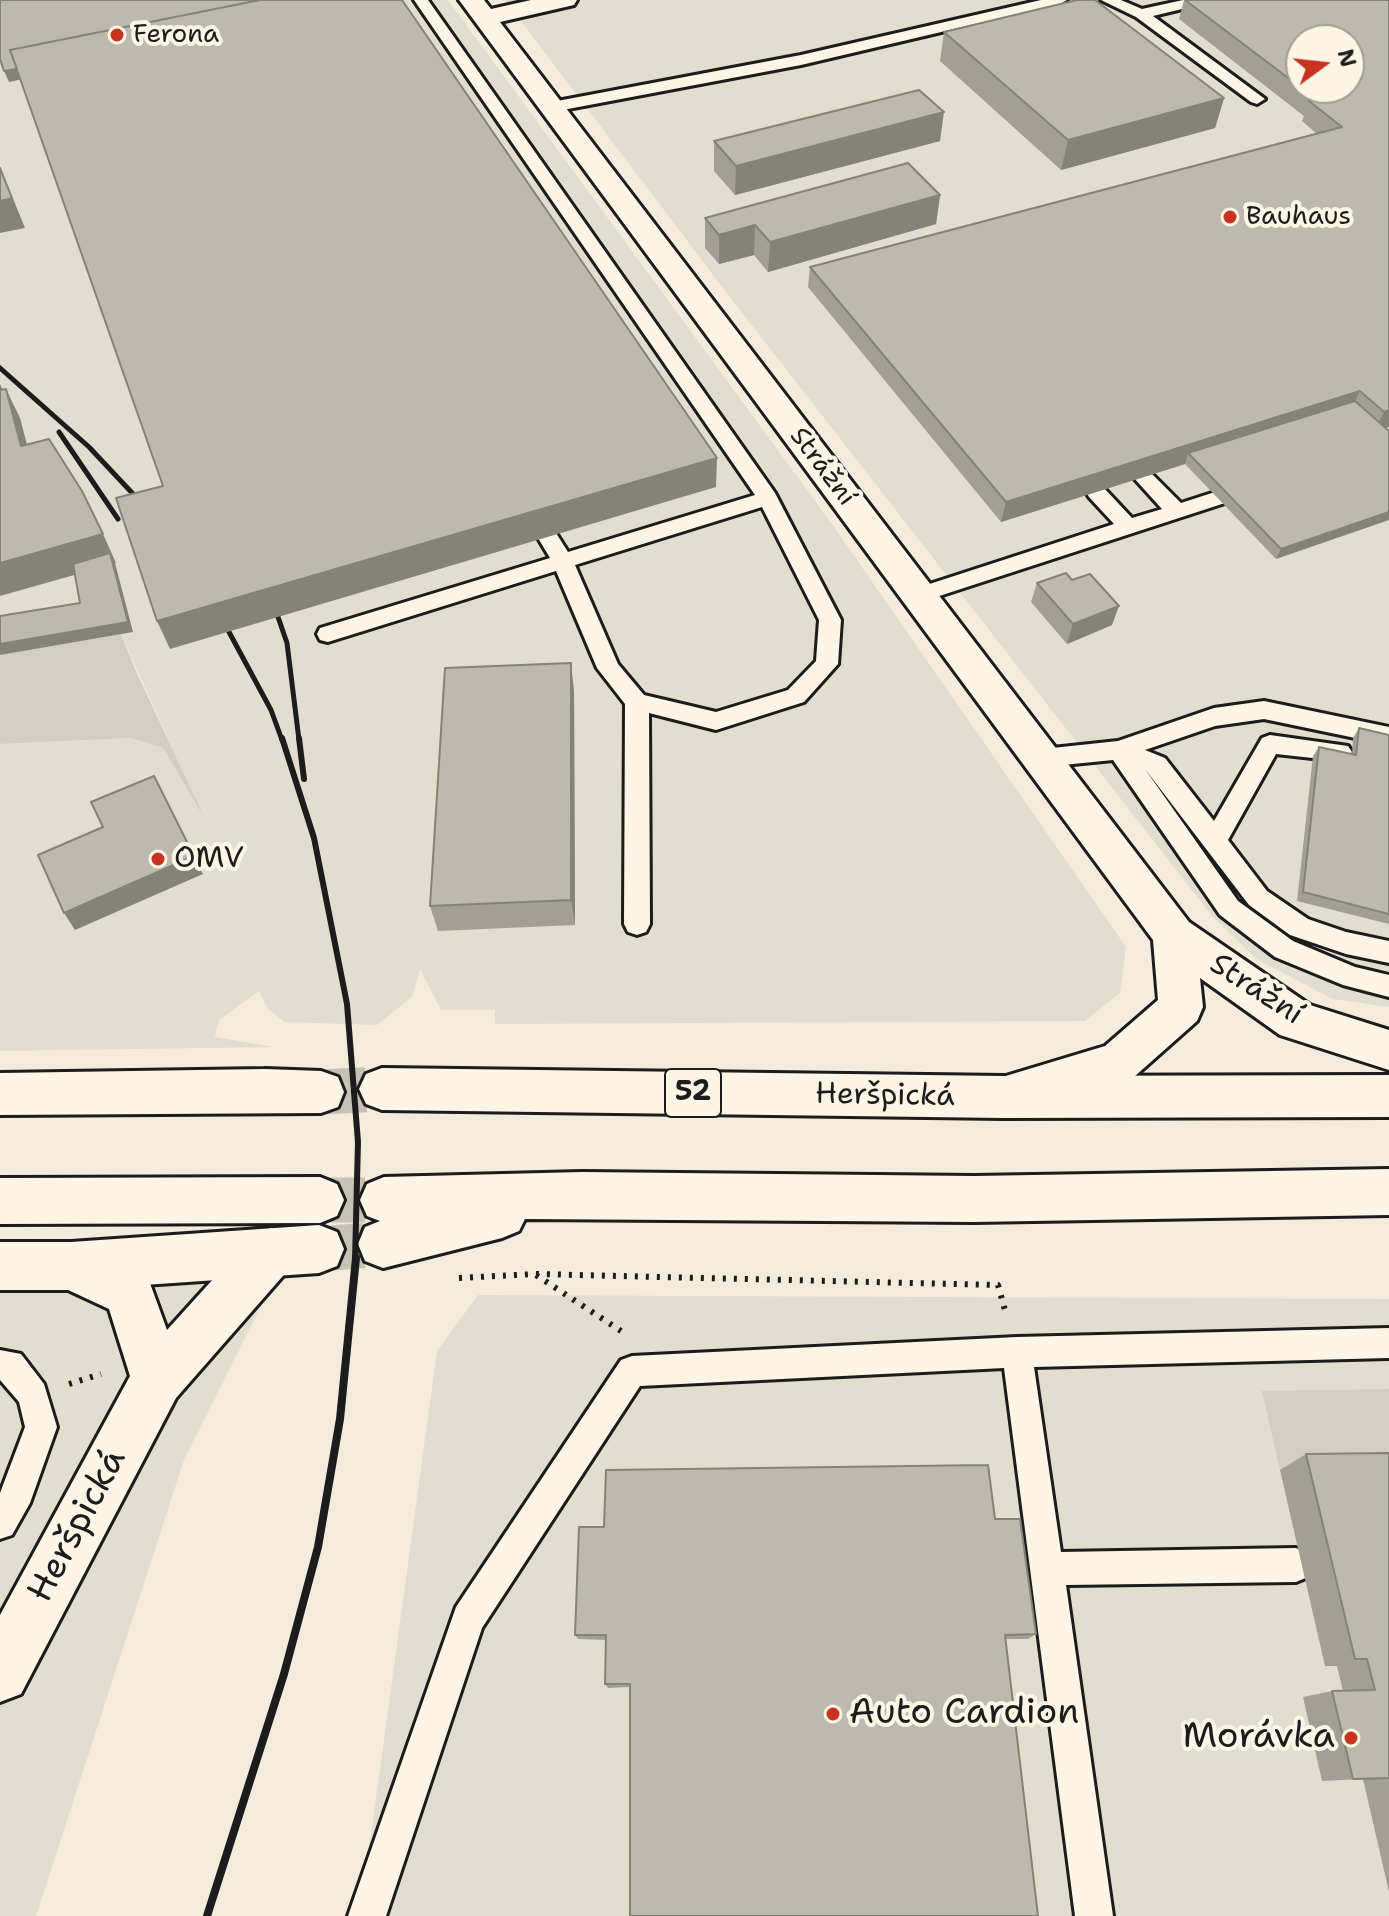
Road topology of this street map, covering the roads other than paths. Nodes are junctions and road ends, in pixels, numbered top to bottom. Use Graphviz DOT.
graph roads {
  1 [pos="421,0"];
  2 [pos="565,0"];
  3 [pos="1060,0"];
  4 [pos="1108,0"];
  5 [pos="1202,0"];
  6 [pos="477,9"];
  7 [pos="1141,14"];
  8 [pos="1257,99"];
  9 [pos="552,107"];
  10 [pos="1143,477"];
  11 [pos="1096,492"];
  12 [pos="520,493"];
  13 [pos="768,498"];
  14 [pos="1218,498"];
  15 [pos="1177,511"];
  16 [pos="1128,527"];
  17 [pos="562,560"];
  18 [pos="919,595"];
  19 [pos="328,634"];
  20 [pos="637,702"];
  21 [pos="1389,736"];
  22 [pos="1119,750"];
  23 [pos="1340,752"];
  24 [pos="1043,758"];
  25 [pos="1215,841"];
  26 [pos="637,924"];
  27 [pos="1174,935"];
  28 [pos="1389,952"];
  29 [pos="1389,986"];
  30 [pos="1389,1050"];
  31 [pos="382,1089"];
  32 [pos="321,1092"];
  33 [pos="0,1094"];
  34 [pos="1389,1096"];
  35 [pos="1004,1097"];
  36 [pos="1389,1192"];
  37 [pos="320,1200"];
  38 [pos="0,1201"];
  39 [pos="384,1222"];
  40 [pos="0,1266"];
  41 [pos="71,1266"];
  42 [pos="1389,1343"];
  43 [pos="1017,1352"];
  44 [pos="0,1365"];
  45 [pos="157,1379"];
  46 [pos="0,1523"];
  47 [pos="1296,1565"];
  48 [pos="1046,1569"];
  49 [pos="0,1673"];
  50 [pos="367,1916"];
  51 [pos="1094,1916"];
  1 -- 13 [label="lane"];
  2 -- 6 [label="street"];
  3 -- 9 [label="lane"];
  4 -- 7 [label="lane"];
  5 -- 7 [label="lane"];
  6 -- 9 [label="street, Strážní"];
  7 -- 8 [label="lane"];
  9 -- 18 [label="street, Strážní"];
  10 -- 15 [label="lane"];
  11 -- 16 [label="lane"];
  12 -- 17 [label="lane"];
  13 -- 17 [label="lane"];
  13 -- 20 [label="lane"];
  14 -- 15 [label="lane"];
  15 -- 16 [label="lane"];
  16 -- 18 [label="lane"];
  17 -- 19 [label="lane"];
  17 -- 20 [label="lane"];
  18 -- 24 [label="street, Strážní"];
  20 -- 26 [label="lane"];
  21 -- 22 [label="lane"];
  22 -- 24 [label="lane"];
  22 -- 25 [label="lane"];
  22 -- 29 [label="lane"];
  23 -- 25 [label="lane"];
  24 -- 27 [label="street, Strážní"];
  25 -- 28 [label="lane"];
  27 -- 30 [label="street, Strážní"];
  27 -- 35 [label="street, Strážní"];
  31 -- 35 [label="street, Heršpická / 52"];
  32 -- 33 [label="street"];
  34 -- 35 [label="street, Heršpická / 52"];
  36 -- 39 [label="street"];
  37 -- 38 [label="street"];
  40 -- 41 [label="street"];
  41 -- 45 [label="street"];
  41 -- 45 [label="street, Heršpická"];
  42 -- 43 [label="lane"];
  43 -- 48 [label="lane"];
  43 -- 50 [label="lane"];
  44 -- 46 [label="lane"];
  45 -- 49 [label="street, Heršpická"];
  47 -- 48 [label="lane"];
  48 -- 51 [label="lane"];
}
